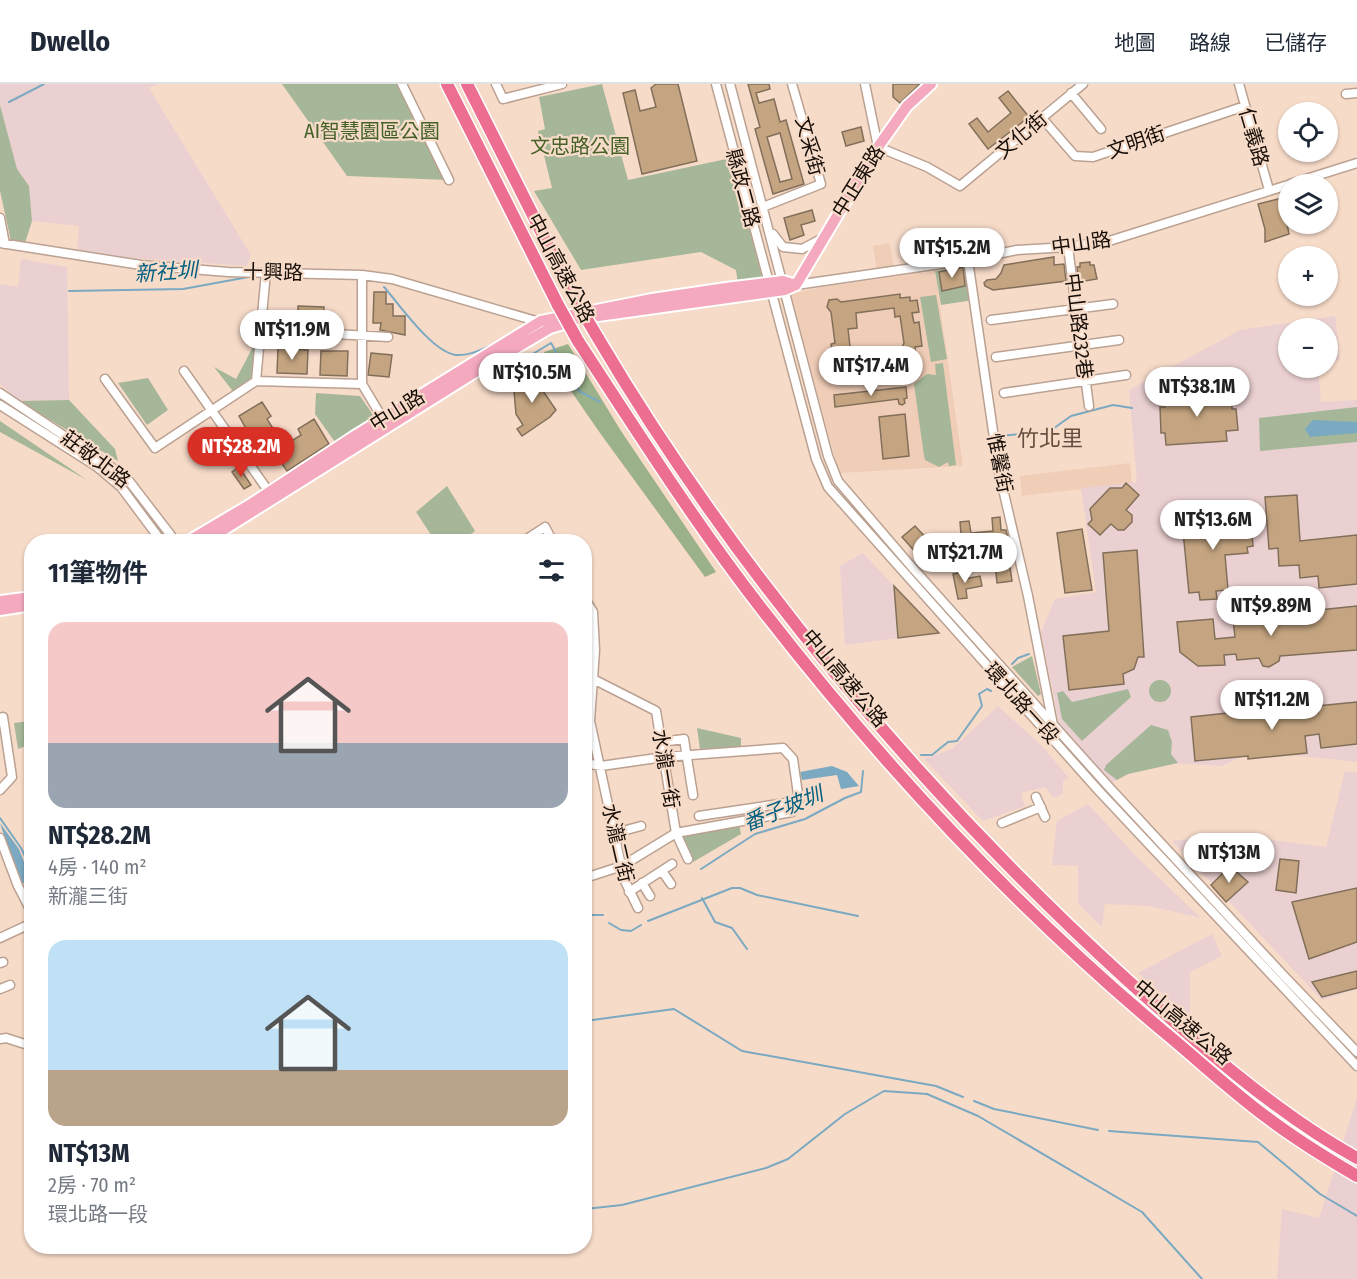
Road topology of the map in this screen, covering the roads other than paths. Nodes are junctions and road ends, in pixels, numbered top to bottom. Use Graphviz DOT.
graph roads {
  1 [pos="402,84"];
  2 [pos="447,84"];
  3 [pos="467,84"];
  4 [pos="496,84"];
  5 [pos="562,84"];
  6 [pos="716,84"];
  7 [pos="730,84"];
  8 [pos="792,84"];
  9 [pos="865,84"];
  10 [pos="931,84"];
  11 [pos="1083,84"];
  12 [pos="1239,84"];
  13 [pos="1071,93"];
  14 [pos="1357,93"];
  15 [pos="1346,94"];
  16 [pos="1245,106"];
  17 [pos="1042,118"];
  18 [pos="1101,129"];
  19 [pos="878,147"];
  20 [pos="1357,163"];
  21 [pos="1323,174"];
  22 [pos="449,180"];
  23 [pos="1278,188"];
  24 [pos="1269,190"];
  25 [pos="763,207"];
  26 [pos="0,218"];
  27 [pos="769,230"];
  28 [pos="823,238"];
  29 [pos="3,244"];
  30 [pos="1068,247"];
  31 [pos="969,260"];
  32 [pos="266,272"];
  33 [pos="362,275"];
  34 [pos="788,285"];
  35 [pos="770,287"];
  36 [pos="1113,304"];
  37 [pos="1077,310"];
  38 [pos="991,320"];
  39 [pos="545,325"];
  40 [pos="262,330"];
  41 [pos="362,336"];
  42 [pos="388,337"];
  43 [pos="1119,340"];
  44 [pos="1081,344"];
  45 [pos="996,357"];
  46 [pos="184,371"];
  47 [pos="1126,375"];
  48 [pos="105,379"];
  49 [pos="256,381"];
  50 [pos="1086,381"];
  51 [pos="362,384"];
  52 [pos="0,393"];
  53 [pos="1004,393"];
  54 [pos="0,405"];
  55 [pos="1089,406"];
  56 [pos="214,411"];
  57 [pos="383,418"];
  58 [pos="268,492"];
  59 [pos="156,534"];
  60 [pos="170,534"];
  61 [pos="200,534"];
  62 [pos="218,534"];
  63 [pos="534,534"];
  64 [pos="549,534"];
  65 [pos="24,598"];
  66 [pos="0,601"];
  67 [pos="24,606"];
  68 [pos="0,610"];
  69 [pos="592,610"];
  70 [pos="593,626"];
  71 [pos="592,639"];
  72 [pos="592,680"];
  73 [pos="2,718"];
  74 [pos="1054,724"];
  75 [pos="592,729"];
  76 [pos="1050,733"];
  77 [pos="661,742"];
  78 [pos="687,755"];
  79 [pos="664,757"];
  80 [pos="592,764"];
  81 [pos="601,766"];
  82 [pos="0,790"];
  83 [pos="693,795"];
  84 [pos="1036,797"];
  85 [pos="799,801"];
  86 [pos="1041,807"];
  87 [pos="699,816"];
  88 [pos="1045,817"];
  89 [pos="1002,823"];
  90 [pos="641,826"];
  91 [pos="615,833"];
  92 [pos="676,833"];
  93 [pos="0,838"];
  94 [pos="688,859"];
  95 [pos="672,864"];
  96 [pos="622,867"];
  97 [pos="662,870"];
  98 [pos="592,876"];
  99 [pos="642,883"];
  100 [pos="671,884"];
  101 [pos="629,892"];
  102 [pos="650,896"];
  103 [pos="24,898"];
  104 [pos="638,908"];
  105 [pos="24,927"];
  106 [pos="0,938"];
  107 [pos="10,985"];
  108 [pos="0,989"];
  109 [pos="0,1039"];
  110 [pos="24,1044"];
  111 [pos="1357,1052"];
  112 [pos="1357,1066"];
  113 [pos="1357,1158"];
  114 [pos="1357,1176"];
  1 -- 22 [label="street"];
  2 -- 114 [label="highway, 中山高速公路, bridge"];
  3 -- 113 [label="highway, 中山高速公路, bridge"];
  4 -- 5 [label="street"];
  6 -- 35 [label="street, 縣政二路"];
  7 -- 25 [label="street, 縣政二路"];
  8 -- 25 [label="street, 文采街"];
  9 -- 19 [label="street"];
  10 -- 19 [label="main road, 中正東路"];
  11 -- 13 [label="street, 文化街"];
  12 -- 16 [label="street, 仁義路"];
  13 -- 17 [label="street, 文化街"];
  13 -- 18 [label="street"];
  14 -- 15 [label="street"];
  16 -- 17 [label="street, 文明街"];
  16 -- 24 [label="street, 仁義路"];
  17 -- 19 [label="street, 文化街"];
  19 -- 28 [label="main road, 中正東路"];
  20 -- 21 [label="street, 中山路"];
  23 -- 24 [label="street, 中山路"];
  24 -- 30 [label="street, 中山路"];
  25 -- 27 [label="street, 縣政二路"];
  26 -- 29 [label="street"];
  27 -- 28 [label="street"];
  27 -- 34 [label="street, 縣政二路"];
  28 -- 34 [label="main road, 中正東路"];
  29 -- 32 [label="street, 十興路"];
  30 -- 31 [label="street, 中山路"];
  30 -- 37 [label="street, 中山路232巷"];
  31 -- 34 [label="street, 中山路"];
  31 -- 74 [label="street, 惟馨街"];
  32 -- 33 [label="street, 十興路"];
  32 -- 40 [label="street"];
  33 -- 39 [label="street, 十興路"];
  33 -- 41 [label="street"];
  34 -- 35 [label="main road, 中山路"];
  34 -- 74 [label="street, 環北路一段"];
  35 -- 39 [label="main road, 中山路"];
  35 -- 76 [label="street, 環北路一段"];
  36 -- 37 [label="street"];
  37 -- 38 [label="street"];
  37 -- 44 [label="street, 中山路232巷"];
  39 -- 57 [label="main road, 中山路"];
  39 -- 62 [label="main road, 中山路"];
  40 -- 41 [label="street"];
  40 -- 49 [label="street"];
  41 -- 42 [label="street"];
  41 -- 51 [label="street"];
  43 -- 44 [label="street"];
  44 -- 45 [label="street"];
  44 -- 50 [label="street, 中山路232巷"];
  46 -- 56 [label="street"];
  47 -- 50 [label="street"];
  48 -- 56 [label="street"];
  49 -- 51 [label="street"];
  49 -- 56 [label="street"];
  50 -- 53 [label="street"];
  50 -- 55 [label="street, 中山路232巷"];
  51 -- 57 [label="street"];
  52 -- 60 [label="street, 莊敬北路"];
  54 -- 59 [label="street, 莊敬北路"];
  56 -- 58 [label="street"];
  57 -- 58 [label="main road, 中山路"];
  58 -- 61 [label="main road, 中山路"];
  63 -- 64 [label="street"];
  65 -- 66 [label="main road"];
  67 -- 68 [label="main road"];
  69 -- 70 [label="street, 水瀧二街"];
  70 -- 71 [label="street, 水瀧二街"];
  72 -- 77 [label="street, 水瀧一街"];
  73 -- 82 [label="street"];
  74 -- 76 [label="street"];
  74 -- 111 [label="street, 環北路一段"];
  75 -- 81 [label="street, 水瀧二街"];
  76 -- 112 [label="street, 環北路一段"];
  77 -- 78 [label="street"];
  77 -- 79 [label="street, 水瀧一街"];
  78 -- 79 [label="street"];
  78 -- 83 [label="street"];
  78 -- 85 [label="street"];
  79 -- 81 [label="street"];
  79 -- 92 [label="street, 水瀧一街"];
  80 -- 81 [label="street"];
  81 -- 91 [label="street, 水瀧二街"];
  84 -- 86 [label="street"];
  85 -- 87 [label="street"];
  85 -- 92 [label="street"];
  86 -- 88 [label="street"];
  86 -- 89 [label="street"];
  90 -- 91 [label="street"];
  91 -- 96 [label="street, 水瀧二街"];
  92 -- 94 [label="street, 水瀧一街"];
  92 -- 96 [label="street"];
  93 -- 103 [label="street"];
  95 -- 97 [label="street"];
  96 -- 98 [label="street"];
  96 -- 101 [label="street, 水瀧二街"];
  97 -- 99 [label="street"];
  97 -- 100 [label="street"];
  99 -- 101 [label="street"];
  99 -- 102 [label="street"];
  101 -- 104 [label="street, 水瀧二街"];
  105 -- 106 [label="street"];
  107 -- 108 [label="street"];
  109 -- 110 [label="street"];
}
